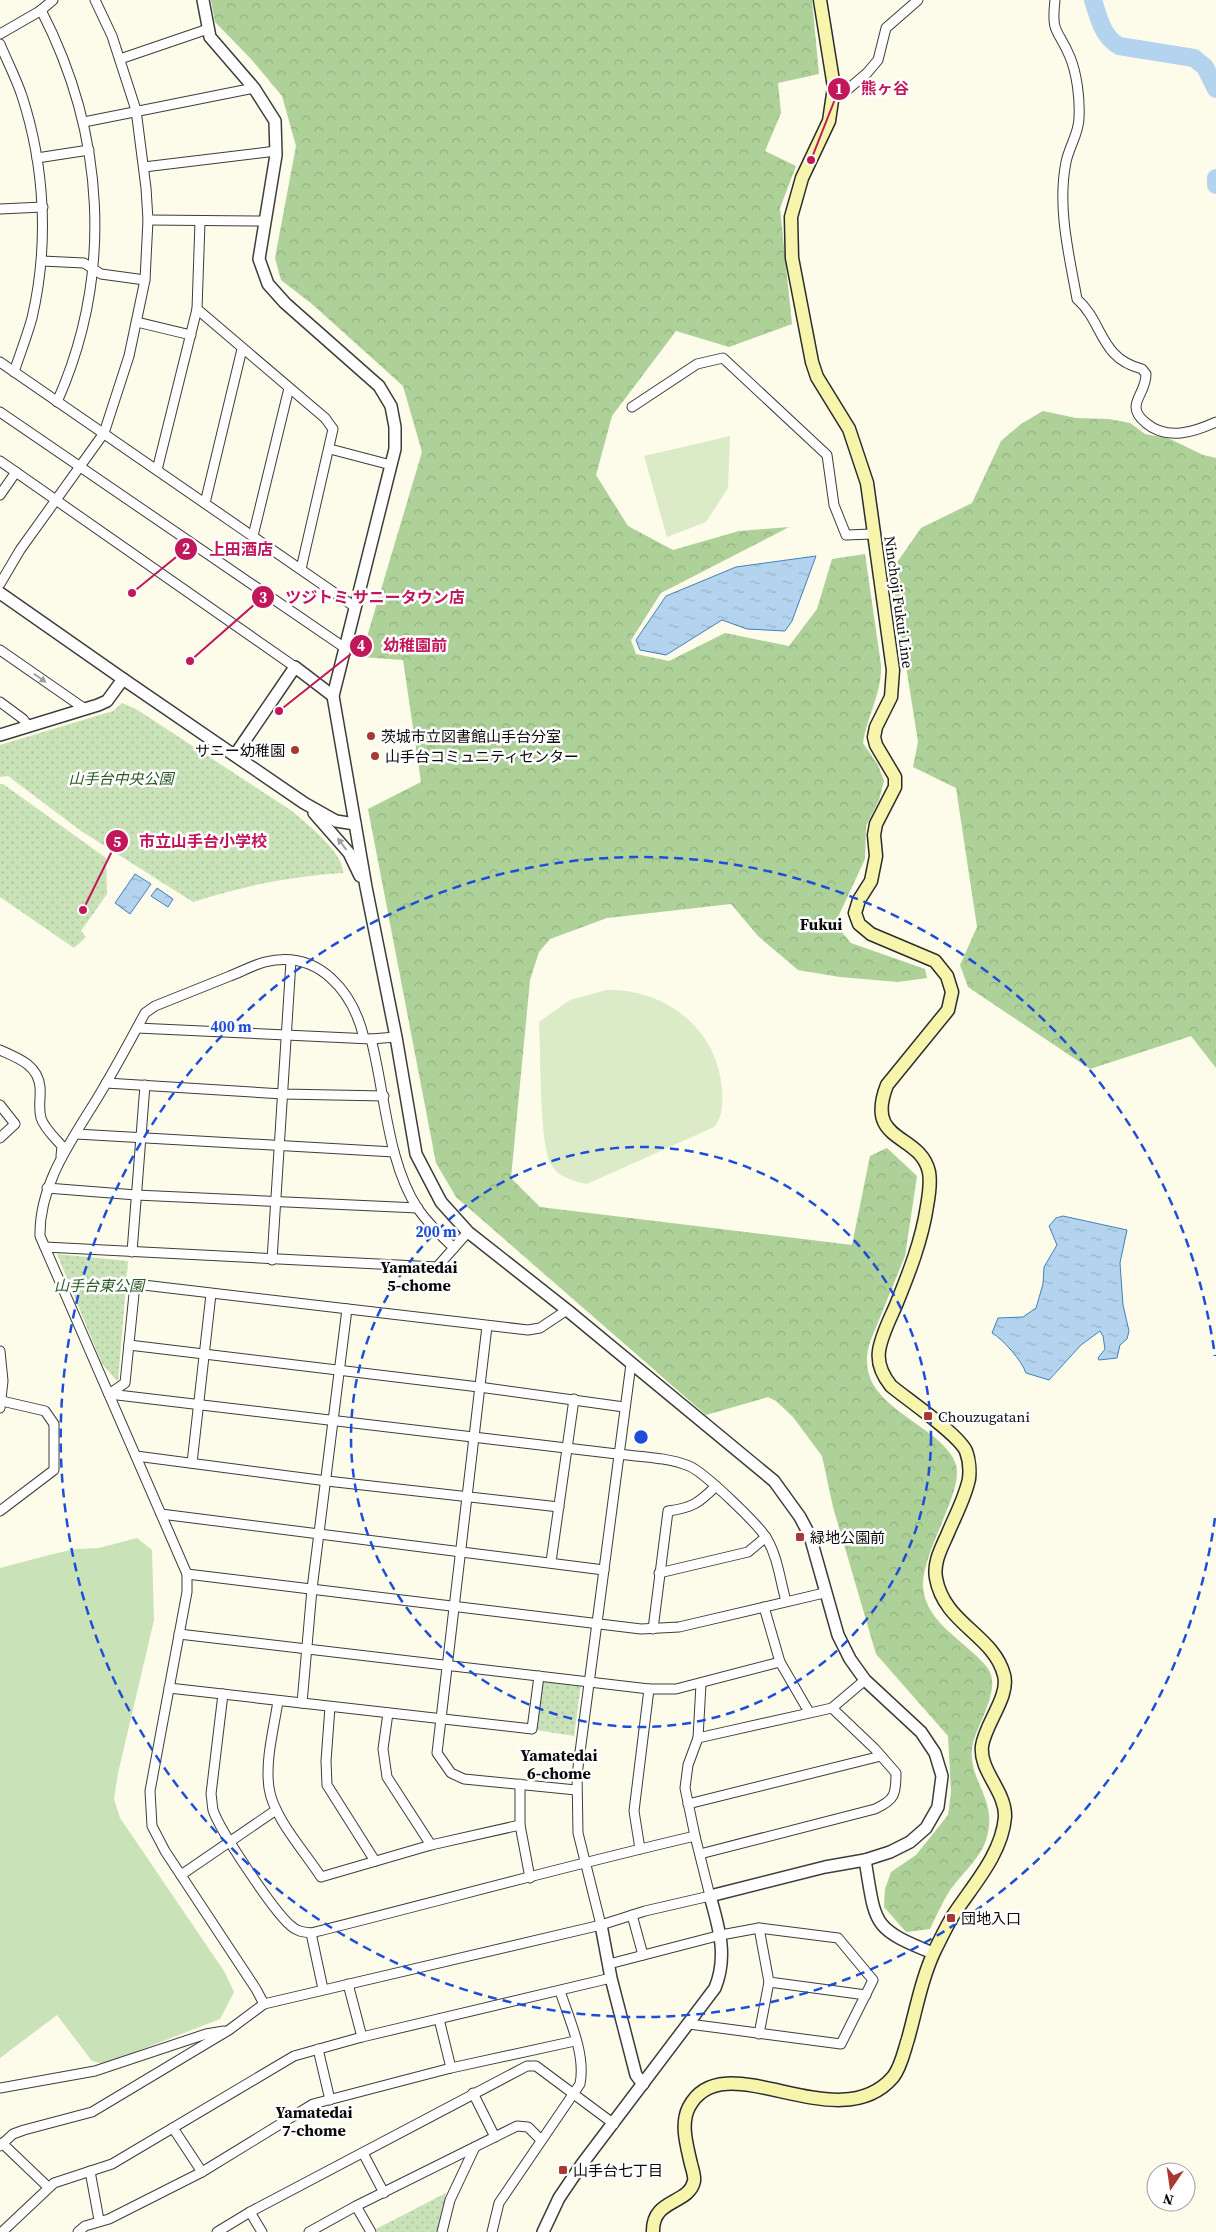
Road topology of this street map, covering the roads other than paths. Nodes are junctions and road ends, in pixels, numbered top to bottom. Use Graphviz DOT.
graph roads {
  1 [pos="53,0"];
  2 [pos="95,0"];
  3 [pos="203,0"];
  4 [pos="820,0"];
  5 [pos="918,0"];
  6 [pos="1055,0"];
  7 [pos="41,10"];
  8 [pos="208,29"];
  9 [pos="0,34"];
  10 [pos="0,44"];
  11 [pos="120,59"];
  12 [pos="254,88"];
  13 [pos="847,90"];
  14 [pos="136,110"];
  15 [pos="84,122"];
  16 [pos="89,150"];
  17 [pos="276,151"];
  18 [pos="37,158"];
  19 [pos="144,167"];
  20 [pos="43,207"];
  21 [pos="0,210"];
  22 [pos="148,220"];
  23 [pos="263,221"];
  24 [pos="200,222"];
  25 [pos="42,261"];
  26 [pos="94,269"];
  27 [pos="145,280"];
  28 [pos="197,308"];
  29 [pos="137,322"];
  30 [pos="190,335"];
  31 [pos="242,349"];
  32 [pos="0,362"];
  33 [pos="14,372"];
  34 [pos="289,388"];
  35 [pos="57,402"];
  36 [pos="632,407"];
  37 [pos="0,412"];
  38 [pos="1216,422"];
  39 [pos="104,433"];
  40 [pos="330,449"];
  41 [pos="0,461"];
  42 [pos="391,465"];
  43 [pos="79,466"];
  44 [pos="157,470"];
  45 [pos="16,472"];
  46 [pos="0,495"];
  47 [pos="56,499"];
  48 [pos="205,503"];
  49 [pos="872,534"];
  50 [pos="253,536"];
  51 [pos="301,569"];
  52 [pos="0,584"];
  53 [pos="0,593"];
  54 [pos="355,607"];
  55 [pos="345,648"];
  56 [pos="0,650"];
  57 [pos="295,667"];
  58 [pos="123,680"];
  59 [pos="333,696"];
  60 [pos="0,702"];
  61 [pos="85,709"];
  62 [pos="28,726"];
  63 [pos="0,734"];
  64 [pos="235,755"];
  65 [pos="304,803"];
  66 [pos="355,824"];
  67 [pos="366,887"];
  68 [pos="291,960"];
  69 [pos="137,1028"];
  70 [pos="286,1036"];
  71 [pos="396,1037"];
  72 [pos="368,1039"];
  73 [pos="0,1050"];
  74 [pos="106,1083"];
  75 [pos="145,1085"];
  76 [pos="283,1094"];
  77 [pos="384,1096"];
  78 [pos="0,1105"];
  79 [pos="76,1134"];
  80 [pos="0,1138"];
  81 [pos="140,1138"];
  82 [pos="280,1147"];
  83 [pos="394,1152"];
  84 [pos="60,1162"];
  85 [pos="47,1188"];
  86 [pos="136,1195"];
  87 [pos="276,1201"];
  88 [pos="418,1208"];
  89 [pos="468,1232"];
  90 [pos="45,1247"];
  91 [pos="454,1248"];
  92 [pos="132,1252"];
  93 [pos="272,1260"];
  94 [pos="211,1294"];
  95 [pos="348,1309"];
  96 [pos="567,1310"];
  97 [pos="487,1326"];
  98 [pos="129,1345"];
  99 [pos="0,1351"];
  100 [pos="204,1354"];
  101 [pos="631,1364"];
  102 [pos="341,1371"];
  103 [pos="479,1387"];
  104 [pos="109,1394"];
  105 [pos="574,1399"];
  106 [pos="1,1404"];
  107 [pos="198,1405"];
  108 [pos="624,1407"];
  109 [pos="335,1419"];
  110 [pos="473,1436"];
  111 [pos="567,1448"];
  112 [pos="617,1454"];
  113 [pos="136,1456"];
  114 [pos="192,1463"];
  115 [pos="327,1481"];
  116 [pos="716,1486"];
  117 [pos="466,1498"];
  118 [pos="559,1507"];
  119 [pos="0,1511"];
  120 [pos="161,1514"];
  121 [pos="321,1534"];
  122 [pos="766,1537"];
  123 [pos="460,1551"];
  124 [pos="551,1562"];
  125 [pos="604,1570"];
  126 [pos="659,1573"];
  127 [pos="187,1574"];
  128 [pos="312,1589"];
  129 [pos="824,1593"];
  130 [pos="786,1601"];
  131 [pos="764,1607"];
  132 [pos="455,1608"];
  133 [pos="597,1625"];
  134 [pos="653,1629"];
  135 [pos="179,1634"];
  136 [pos="307,1649"];
  137 [pos="780,1662"];
  138 [pos="447,1665"];
  139 [pos="538,1676"];
  140 [pos="865,1680"];
  141 [pos="589,1682"];
  142 [pos="701,1684"];
  143 [pos="169,1688"];
  144 [pos="650,1689"];
  145 [pos="222,1694"];
  146 [pos="278,1700"];
  147 [pos="302,1703"];
  148 [pos="330,1707"];
  149 [pos="832,1708"];
  150 [pos="808,1712"];
  151 [pos="388,1714"];
  152 [pos="441,1720"];
  153 [pos="698,1738"];
  154 [pos="881,1756"];
  155 [pos="520,1784"];
  156 [pos="576,1790"];
  157 [pos="688,1804"];
  158 [pos="276,1810"];
  159 [pos="520,1825"];
  160 [pos="695,1836"];
  161 [pos="230,1842"];
  162 [pos="431,1845"];
  163 [pos="640,1849"];
  164 [pos="700,1854"];
  165 [pos="374,1860"];
  166 [pos="865,1860"];
  167 [pos="585,1862"];
  168 [pos="181,1875"];
  169 [pos="530,1878"];
  170 [pos="710,1896"];
  171 [pos="632,1915"];
  172 [pos="601,1925"];
  173 [pos="759,1928"];
  174 [pos="310,1933"];
  175 [pos="721,1935"];
  176 [pos="933,1953"];
  177 [pos="644,1955"];
  178 [pos="609,1964"];
  179 [pos="612,1978"];
  180 [pos="768,1982"];
  181 [pos="348,1984"];
  182 [pos="323,1989"];
  183 [pos="560,1991"];
  184 [pos="866,1995"];
  185 [pos="264,2004"];
  186 [pos="439,2019"];
  187 [pos="689,2024"];
  188 [pos="229,2030"];
  189 [pos="759,2034"];
  190 [pos="362,2037"];
  191 [pos="575,2041"];
  192 [pos="318,2049"];
  193 [pos="451,2068"];
  194 [pos="643,2084"];
  195 [pos="0,2088"];
  196 [pos="474,2093"];
  197 [pos="573,2094"];
  198 [pos="330,2100"];
  199 [pos="614,2124"];
  200 [pos="173,2128"];
  201 [pos="495,2137"];
  202 [pos="540,2139"];
  203 [pos="1,2144"];
  204 [pos="475,2147"];
  205 [pos="363,2153"];
  206 [pos="90,2171"];
  207 [pos="202,2172"];
  208 [pos="48,2187"];
  209 [pos="384,2192"];
  210 [pos="356,2206"];
  211 [pos="250,2212"];
  212 [pos="99,2220"];
  213 [pos="2,2232"];
  214 [pos="78,2232"];
  215 [pos="217,2232"];
  216 [pos="262,2232"];
  217 [pos="309,2232"];
  218 [pos="372,2232"];
  219 [pos="442,2232"];
  220 [pos="492,2232"];
  221 [pos="543,2232"];
  222 [pos="653,2232"];
  1 -- 7 [label="street"];
  2 -- 11 [label="street"];
  3 -- 8 [label="street"];
  4 -- 49 [label="main road, Ninchoji Fukui Line"];
  5 -- 13 [label="street"];
  6 -- 38 [label="street"];
  7 -- 9 [label="street"];
  7 -- 15 [label="street"];
  8 -- 11 [label="street"];
  8 -- 12 [label="street"];
  10 -- 18 [label="street"];
  11 -- 14 [label="street"];
  12 -- 14 [label="street"];
  12 -- 17 [label="street"];
  14 -- 15 [label="street"];
  14 -- 19 [label="street"];
  15 -- 16 [label="street"];
  16 -- 18 [label="street"];
  16 -- 26 [label="street"];
  17 -- 19 [label="street"];
  17 -- 23 [label="street"];
  18 -- 20 [label="street"];
  19 -- 22 [label="street"];
  20 -- 21 [label="street"];
  20 -- 25 [label="street"];
  22 -- 24 [label="street"];
  22 -- 27 [label="street"];
  23 -- 24 [label="street"];
  23 -- 42 [label="street"];
  24 -- 28 [label="street"];
  25 -- 26 [label="street"];
  25 -- 33 [label="street"];
  26 -- 27 [label="street"];
  26 -- 35 [label="street"];
  27 -- 29 [label="street"];
  28 -- 30 [label="street"];
  28 -- 31 [label="street"];
  29 -- 30 [label="street"];
  29 -- 39 [label="street"];
  30 -- 44 [label="street"];
  31 -- 34 [label="street"];
  31 -- 48 [label="street"];
  32 -- 33 [label="street"];
  33 -- 35 [label="street"];
  34 -- 40 [label="street"];
  34 -- 50 [label="street"];
  35 -- 39 [label="street"];
  36 -- 49 [label="street"];
  37 -- 43 [label="street"];
  39 -- 43 [label="street"];
  39 -- 44 [label="street"];
  40 -- 42 [label="street"];
  40 -- 51 [label="street"];
  41 -- 45 [label="street"];
  42 -- 54 [label="street"];
  43 -- 47 [label="street"];
  43 -- 55 [label="street"];
  44 -- 48 [label="street"];
  45 -- 46 [label="street"];
  45 -- 47 [label="street"];
  47 -- 52 [label="street"];
  47 -- 57 [label="street"];
  48 -- 50 [label="street"];
  49 -- 176 [label="main road, Ninchoji Fukui Line"];
  50 -- 51 [label="street"];
  51 -- 54 [label="street"];
  53 -- 58 [label="street"];
  54 -- 55 [label="street"];
  55 -- 59 [label="street"];
  56 -- 61 [label="street, one-way"];
  57 -- 59 [label="street"];
  57 -- 64 [label="street"];
  58 -- 61 [label="street"];
  58 -- 64 [label="street"];
  59 -- 66 [label="street"];
  60 -- 62 [label="street"];
  61 -- 62 [label="street"];
  62 -- 63 [label="street"];
  64 -- 65 [label="street"];
  65 -- 66 [label="street"];
  67 -- 65 [label="street, one-way"];
  66 -- 67 [label="street"];
  67 -- 71 [label="street"];
  68 -- 69 [label="street"];
  68 -- 70 [label="street"];
  68 -- 72 [label="street"];
  69 -- 70 [label="street"];
  69 -- 74 [label="street"];
  70 -- 72 [label="street"];
  70 -- 76 [label="street"];
  71 -- 72 [label="street"];
  71 -- 89 [label="street"];
  72 -- 77 [label="street"];
  73 -- 84 [label="street"];
  74 -- 75 [label="street"];
  74 -- 79 [label="street"];
  75 -- 76 [label="street"];
  75 -- 81 [label="street"];
  76 -- 77 [label="street"];
  76 -- 82 [label="street"];
  77 -- 83 [label="street"];
  78 -- 80 [label="street"];
  79 -- 81 [label="street"];
  79 -- 84 [label="street"];
  81 -- 82 [label="street"];
  81 -- 86 [label="street"];
  82 -- 83 [label="street"];
  82 -- 87 [label="street"];
  83 -- 88 [label="street"];
  84 -- 85 [label="street"];
  85 -- 86 [label="street"];
  85 -- 90 [label="street"];
  86 -- 87 [label="street"];
  86 -- 92 [label="street"];
  87 -- 88 [label="street"];
  87 -- 93 [label="street"];
  88 -- 91 [label="street"];
  89 -- 91 [label="street"];
  89 -- 96 [label="street"];
  90 -- 92 [label="street"];
  90 -- 104 [label="street"];
  91 -- 93 [label="street"];
  92 -- 93 [label="street"];
  94 -- 95 [label="street"];
  94 -- 98 [label="street"];
  94 -- 100 [label="street"];
  95 -- 97 [label="street"];
  95 -- 102 [label="street"];
  96 -- 97 [label="street"];
  96 -- 101 [label="street"];
  97 -- 103 [label="street"];
  98 -- 100 [label="street"];
  98 -- 104 [label="street"];
  99 -- 106 [label="street"];
  100 -- 102 [label="street"];
  100 -- 107 [label="street"];
  101 -- 108 [label="street"];
  101 -- 129 [label="street"];
  102 -- 103 [label="street"];
  102 -- 109 [label="street"];
  103 -- 105 [label="street"];
  103 -- 110 [label="street"];
  104 -- 107 [label="street"];
  104 -- 113 [label="street"];
  105 -- 108 [label="street"];
  105 -- 111 [label="street"];
  106 -- 119 [label="street"];
  107 -- 109 [label="street"];
  107 -- 114 [label="street"];
  108 -- 112 [label="street"];
  109 -- 110 [label="street"];
  109 -- 115 [label="street"];
  110 -- 111 [label="street"];
  110 -- 117 [label="street"];
  111 -- 112 [label="street"];
  111 -- 118 [label="street"];
  112 -- 116 [label="street"];
  112 -- 125 [label="street"];
  113 -- 114 [label="street"];
  113 -- 120 [label="street"];
  114 -- 115 [label="street"];
  115 -- 117 [label="street"];
  115 -- 121 [label="street"];
  116 -- 122 [label="street"];
  116 -- 126 [label="street"];
  117 -- 118 [label="street"];
  117 -- 123 [label="street"];
  118 -- 124 [label="street"];
  120 -- 121 [label="street"];
  120 -- 127 [label="street"];
  121 -- 123 [label="street"];
  121 -- 128 [label="street"];
  122 -- 126 [label="street"];
  122 -- 130 [label="street"];
  123 -- 124 [label="street"];
  123 -- 132 [label="street"];
  124 -- 125 [label="street"];
  125 -- 133 [label="street"];
  126 -- 134 [label="street"];
  127 -- 128 [label="street"];
  127 -- 135 [label="street"];
  128 -- 132 [label="street"];
  128 -- 136 [label="street"];
  129 -- 130 [label="street"];
  129 -- 140 [label="street"];
  130 -- 131 [label="street"];
  131 -- 134 [label="street"];
  131 -- 137 [label="street"];
  132 -- 133 [label="street"];
  132 -- 138 [label="street"];
  133 -- 134 [label="street"];
  133 -- 141 [label="street"];
  135 -- 136 [label="street"];
  135 -- 143 [label="street"];
  136 -- 138 [label="street"];
  136 -- 147 [label="street"];
  137 -- 142 [label="street"];
  137 -- 150 [label="street"];
  138 -- 139 [label="street"];
  138 -- 152 [label="street"];
  139 -- 141 [label="street"];
  139 -- 152 [label="street"];
  140 -- 149 [label="street"];
  140 -- 166 [label="street"];
  141 -- 144 [label="street"];
  141 -- 156 [label="street"];
  142 -- 144 [label="street"];
  142 -- 153 [label="street"];
  143 -- 145 [label="street"];
  143 -- 168 [label="street"];
  144 -- 163 [label="street"];
  145 -- 146 [label="street"];
  145 -- 161 [label="street"];
  146 -- 147 [label="street"];
  146 -- 158 [label="street"];
  147 -- 148 [label="street"];
  148 -- 151 [label="street"];
  148 -- 165 [label="street"];
  149 -- 150 [label="street"];
  149 -- 154 [label="street"];
  150 -- 153 [label="street"];
  151 -- 152 [label="street"];
  151 -- 162 [label="street"];
  152 -- 155 [label="street"];
  153 -- 157 [label="street"];
  154 -- 157 [label="street"];
  154 -- 164 [label="street"];
  155 -- 156 [label="street"];
  155 -- 159 [label="street"];
  156 -- 167 [label="street"];
  157 -- 160 [label="street"];
  158 -- 161 [label="street"];
  158 -- 165 [label="street"];
  159 -- 162 [label="street"];
  159 -- 169 [label="street"];
  160 -- 163 [label="street"];
  160 -- 164 [label="street"];
  161 -- 168 [label="street"];
  161 -- 174 [label="street"];
  162 -- 165 [label="street"];
  163 -- 167 [label="street"];
  164 -- 170 [label="street"];
  166 -- 170 [label="street"];
  166 -- 176 [label="street"];
  167 -- 169 [label="street"];
  167 -- 172 [label="street"];
  168 -- 185 [label="street"];
  169 -- 174 [label="street"];
  170 -- 171 [label="street"];
  170 -- 175 [label="street"];
  171 -- 172 [label="street"];
  171 -- 177 [label="street"];
  172 -- 178 [label="street"];
  172 -- 181 [label="street"];
  173 -- 175 [label="street"];
  173 -- 180 [label="street"];
  173 -- 184 [label="street"];
  174 -- 182 [label="street"];
  175 -- 177 [label="street"];
  175 -- 187 [label="street"];
  176 -- 222 [label="main road, Ninchoji Fukui Line"];
  177 -- 178 [label="street"];
  178 -- 179 [label="street"];
  179 -- 183 [label="street"];
  179 -- 194 [label="street"];
  180 -- 184 [label="street"];
  180 -- 189 [label="street"];
  181 -- 182 [label="street"];
  181 -- 190 [label="street"];
  182 -- 185 [label="street"];
  183 -- 186 [label="street"];
  183 -- 191 [label="street"];
  184 -- 189 [label="street"];
  185 -- 188 [label="street"];
  186 -- 190 [label="street"];
  186 -- 193 [label="street"];
  187 -- 189 [label="street"];
  187 -- 194 [label="street"];
  188 -- 195 [label="street"];
  188 -- 203 [label="street"];
  190 -- 192 [label="street"];
  191 -- 193 [label="street"];
  191 -- 197 [label="street"];
  192 -- 198 [label="street"];
  192 -- 200 [label="street"];
  193 -- 198 [label="street"];
  194 -- 199 [label="street"];
  196 -- 197 [label="street"];
  196 -- 201 [label="street"];
  196 -- 205 [label="street"];
  197 -- 199 [label="street"];
  197 -- 202 [label="street"];
  198 -- 207 [label="street"];
  199 -- 221 [label="street"];
  200 -- 206 [label="street"];
  200 -- 207 [label="street"];
  201 -- 202 [label="street"];
  201 -- 204 [label="street"];
  202 -- 220 [label="street"];
  203 -- 208 [label="street"];
  204 -- 209 [label="street"];
  204 -- 219 [label="street"];
  205 -- 209 [label="street"];
  205 -- 211 [label="street"];
  206 -- 208 [label="street"];
  206 -- 212 [label="street"];
  207 -- 212 [label="street"];
  208 -- 213 [label="street"];
  209 -- 210 [label="street"];
  210 -- 217 [label="street"];
  210 -- 218 [label="street"];
  211 -- 215 [label="street"];
  211 -- 216 [label="street"];
  212 -- 214 [label="street"];
}
